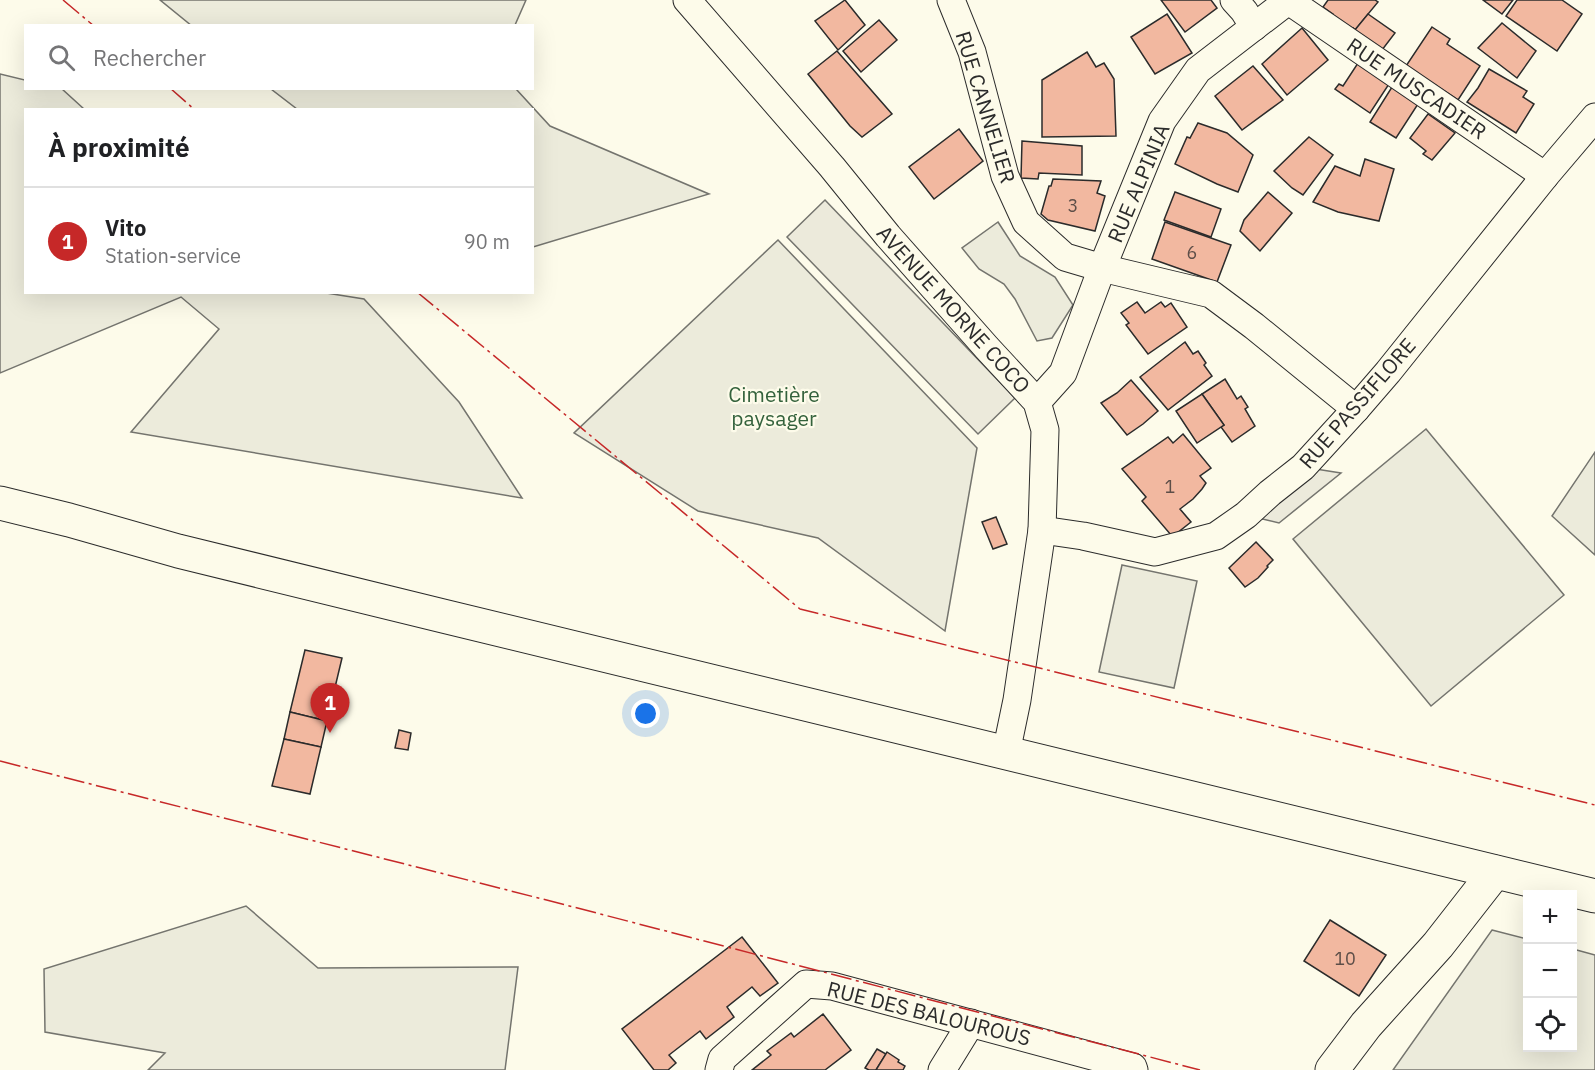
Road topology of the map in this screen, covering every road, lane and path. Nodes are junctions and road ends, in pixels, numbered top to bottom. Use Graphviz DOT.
graph roads {
  1 [pos="687,0"];
  2 [pos="951,0"];
  3 [pos="1234,0"];
  4 [pos="1289,0"];
  5 [pos="1254,27"];
  6 [pos="1595,117"];
  7 [pos="1545,176"];
  8 [pos="1102,268"];
  9 [pos="1037,402"];
  10 [pos="1356,409"];
  11 [pos="0,503"];
  12 [pos="1042,530"];
  13 [pos="1006,753"];
  14 [pos="1495,872"];
  15 [pos="1595,896"];
  16 [pos="970,1023"];
  17 [pos="719,1070"];
  18 [pos="942,1070"];
  19 [pos="1134,1070"];
  20 [pos="1332,1070"];
  1 -- 9 [label="street, AVENUE MORNE COCO"];
  2 -- 8 [label="street, RUE CANNELIER"];
  3 -- 5 [label="street"];
  4 -- 5 [label="street, RUE ALPINIA"];
  4 -- 7 [label="street, RUE MUSCADIER"];
  5 -- 8 [label="street, RUE ALPINIA"];
  6 -- 7 [label="street, RUE PASSIFLORE"];
  7 -- 10 [label="street, RUE PASSIFLORE"];
  8 -- 9 [label="street, RUE ALPINIA"];
  8 -- 10 [label="street, RUE CANNELIER"];
  9 -- 12 [label="street, AVENUE MORNE COCO"];
  10 -- 12 [label="street, RUE PASSIFLORE"];
  11 -- 13 [label="main road"];
  12 -- 13 [label="street, AVENUE MORNE COCO"];
  13 -- 14 [label="main road"];
  14 -- 15 [label="main road"];
  14 -- 20 [label="main road"];
  16 -- 17 [label="street, RUE DES BALOUROUS"];
  16 -- 18 [label="street"];
  16 -- 19 [label="street, RUE DES BALOUROUS"];
}
